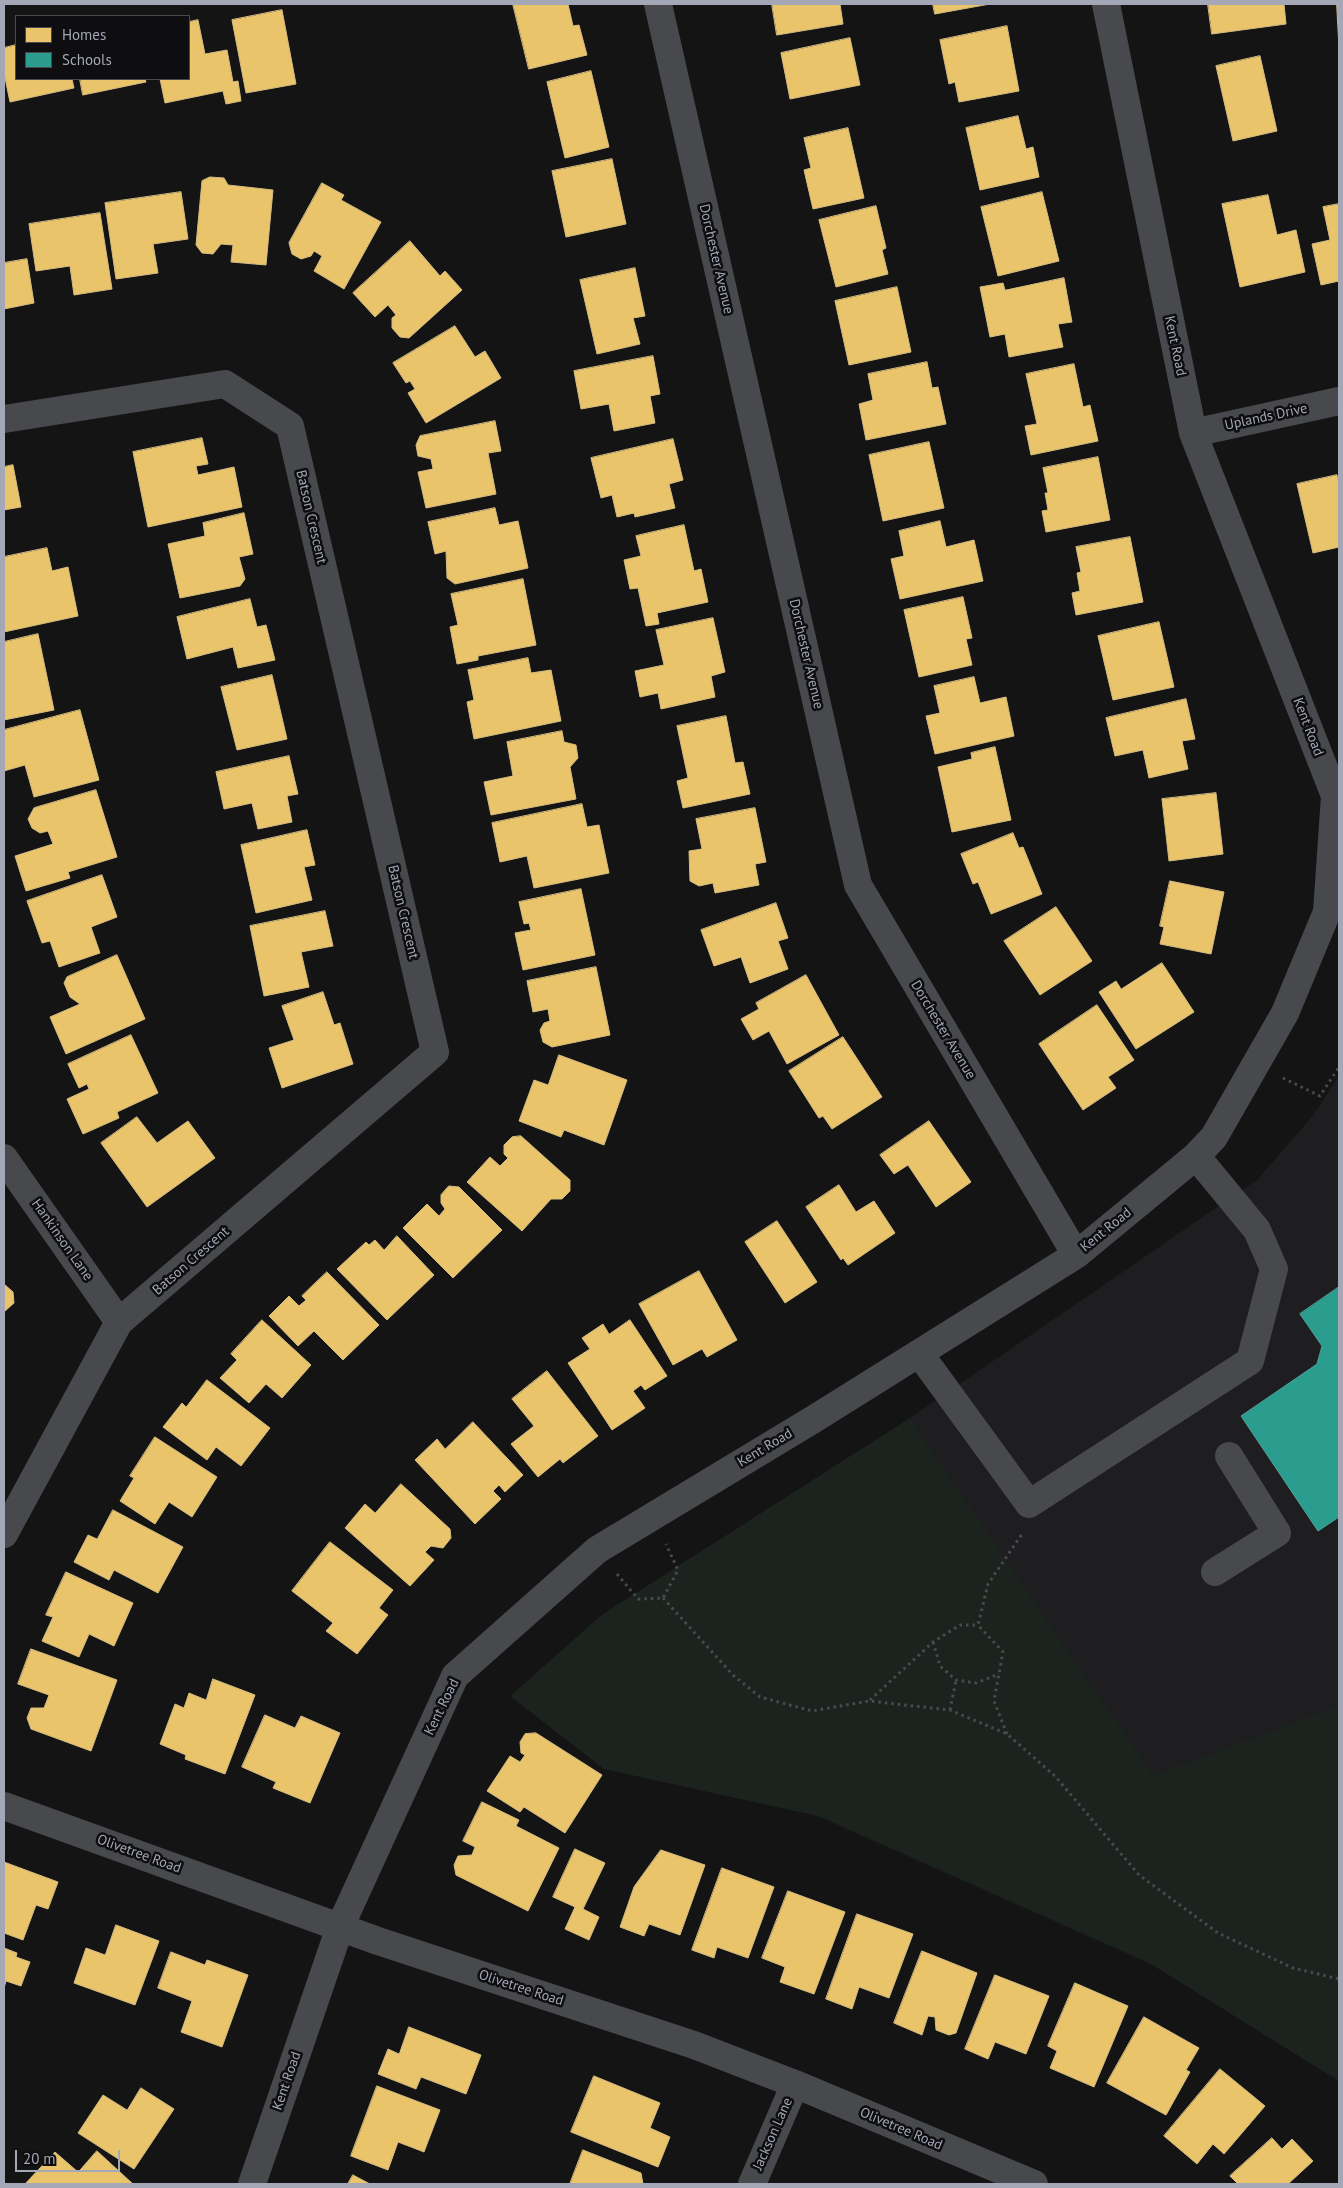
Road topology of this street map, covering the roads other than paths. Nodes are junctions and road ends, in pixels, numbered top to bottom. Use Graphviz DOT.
graph roads {
  1 [pos="658,4"];
  2 [pos="1106,4"];
  3 [pos="1339,401"];
  4 [pos="4,419"];
  5 [pos="1193,433"];
  6 [pos="1337,795"];
  7 [pos="1196,1156"];
  8 [pos="4,1158"];
  9 [pos="1076,1255"];
  10 [pos="119,1322"];
  11 [pos="919,1353"];
  12 [pos="1229,1456"];
  13 [pos="4,1534"];
  14 [pos="1215,1572"];
  15 [pos="4,1806"];
  16 [pos="340,1928"];
  17 [pos="795,2084"];
  18 [pos="252,2184"];
  19 [pos="752,2184"];
  20 [pos="1034,2184"];
  1 -- 9 [label="street, Dorchester Avenue"];
  2 -- 5 [label="street, Kent Road"];
  3 -- 5 [label="street, Uplands Drive"];
  4 -- 10 [label="street, Batson Crescent"];
  5 -- 6 [label="street, Kent Road"];
  6 -- 7 [label="street, Kent Road"];
  7 -- 9 [label="street, Kent Road"];
  7 -- 11 [label="street"];
  8 -- 10 [label="street, Hankinson Lane"];
  9 -- 11 [label="street, Kent Road"];
  10 -- 13 [label="street, Batson Crescent"];
  11 -- 16 [label="street, Kent Road"];
  12 -- 14 [label="street"];
  15 -- 16 [label="street, Olivetree Road"];
  16 -- 17 [label="street, Olivetree Road"];
  16 -- 18 [label="street, Kent Road"];
  17 -- 19 [label="street, Jackson Lane"];
  17 -- 20 [label="street, Olivetree Road"];
}
